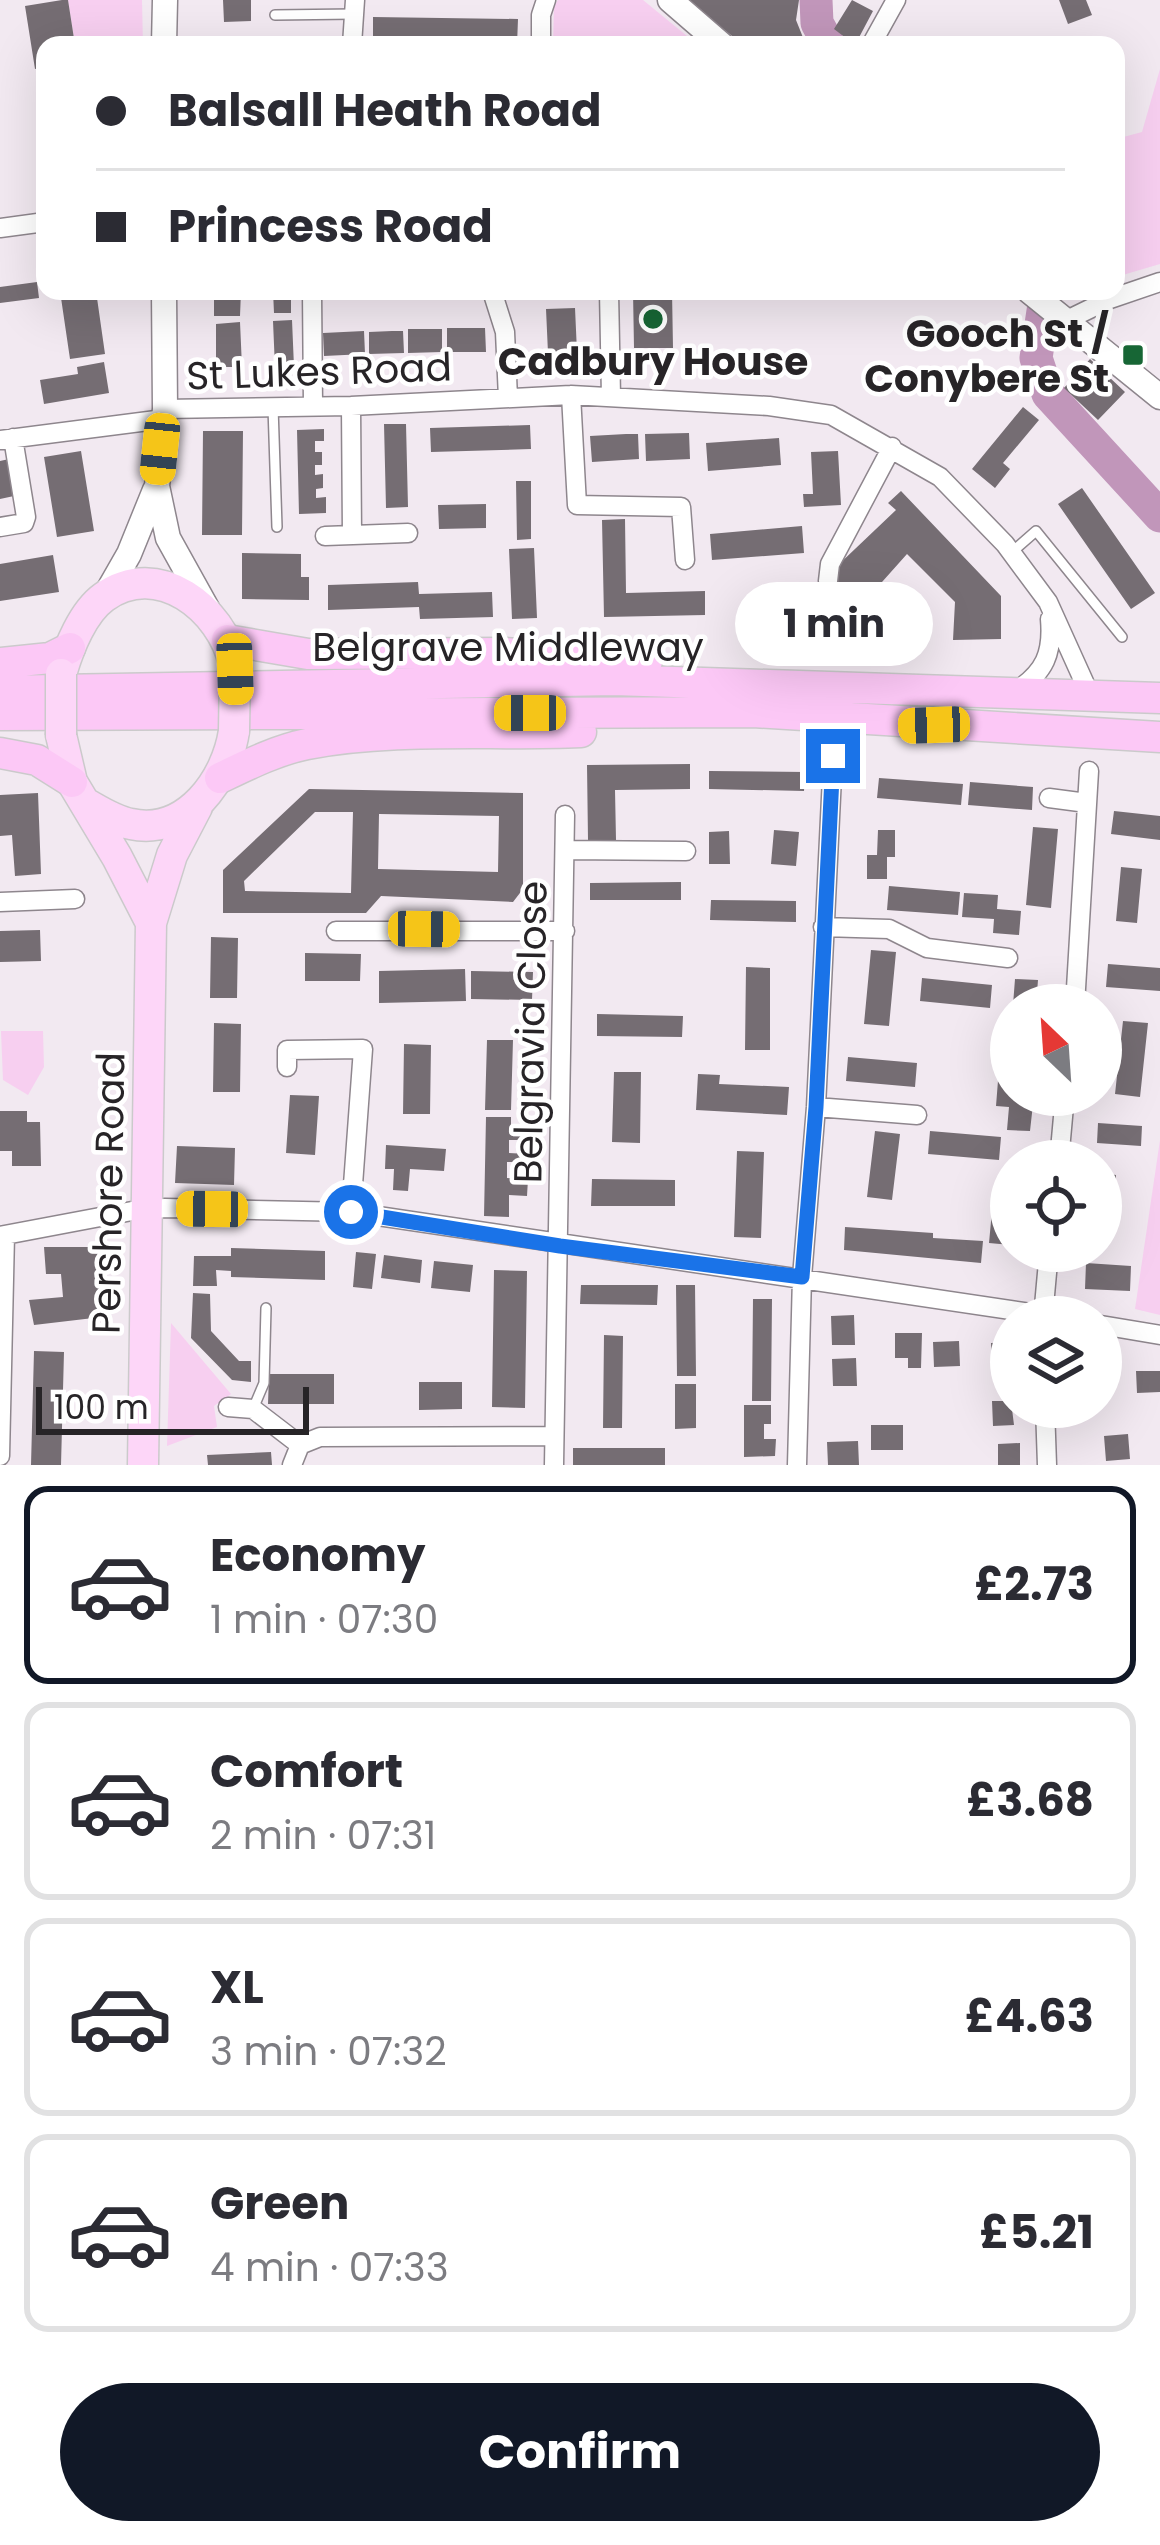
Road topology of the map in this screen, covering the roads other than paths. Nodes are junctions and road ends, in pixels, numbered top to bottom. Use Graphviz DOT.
graph roads {
  1 [pos="165,0"];
  2 [pos="545,0"];
  3 [pos="670,0"];
  4 [pos="896,0"];
  5 [pos="354,7"];
  6 [pos="275,15"];
  7 [pos="164,36"];
  8 [pos="541,36"];
  9 [pos="712,36"];
  10 [pos="876,36"];
  11 [pos="36,223"];
  12 [pos="0,228"];
  13 [pos="1160,282"];
  14 [pos="1125,293"];
  15 [pos="164,300"];
  16 [pos="312,300"];
  17 [pos="495,300"];
  18 [pos="609,300"];
  19 [pos="1041,300"];
  20 [pos="1104,300"];
  21 [pos="1061,314"];
  22 [pos="571,395"];
  23 [pos="611,397"];
  24 [pos="1160,397"];
  25 [pos="508,398"];
  26 [pos="313,406"];
  27 [pos="351,406"];
  28 [pos="273,407"];
  29 [pos="165,414"];
  30 [pos="7,439"];
  31 [pos="892,447"];
  32 [pos="157,486"];
  33 [pos="277,526"];
  34 [pos="0,527"];
  35 [pos="408,532"];
  36 [pos="352,535"];
  37 [pos="325,536"];
  38 [pos="1011,553"];
  39 [pos="685,560"];
  40 [pos="827,581"];
  41 [pos="105,596"];
  42 [pos="1048,602"];
  43 [pos="208,610"];
  44 [pos="1122,637"];
  45 [pos="231,655"];
  46 [pos="65,661"];
  47 [pos="0,663"];
  48 [pos="0,692"];
  49 [pos="950,693"];
  50 [pos="1012,694"];
  51 [pos="1090,695"];
  52 [pos="1160,698"];
  53 [pos="0,715"];
  54 [pos="977,724"];
  55 [pos="1160,736"];
  56 [pos="0,753"];
  57 [pos="833,756"];
  58 [pos="1089,771"];
  59 [pos="220,778"];
  60 [pos="79,793"];
  61 [pos="1049,798"];
  62 [pos="1088,802"];
  63 [pos="197,806"];
  64 [pos="565,815"];
  65 [pos="565,850"];
  66 [pos="686,851"];
  67 [pos="75,899"];
  68 [pos="0,902"];
  69 [pos="152,923"];
  70 [pos="823,927"];
  71 [pos="336,931"];
  72 [pos="565,931"];
  73 [pos="1008,958"];
  74 [pos="1076,984"];
  75 [pos="287,1067"];
  76 [pos="816,1107"];
  77 [pos="917,1115"];
  78 [pos="148,1210"];
  79 [pos="351,1212"];
  80 [pos="3,1235"];
  81 [pos="560,1246"];
  82 [pos="802,1277"];
  83 [pos="990,1307"];
  84 [pos="266,1308"];
  85 [pos="1122,1329"];
  86 [pos="1160,1335"];
  87 [pos="228,1407"];
  88 [pos="253,1409"];
  89 [pos="1046,1428"];
  90 [pos="554,1436"];
  91 [pos="300,1445"];
  92 [pos="0,1456"];
  93 [pos="143,1465"];
  94 [pos="292,1465"];
  95 [pos="554,1465"];
  96 [pos="796,1465"];
  97 [pos="1047,1465"];
  1 -- 7 [label="street"];
  2 -- 8 [label="street"];
  3 -- 9 [label="street"];
  4 -- 10 [label="street"];
  5 -- 6 [label="lane"];
  11 -- 12 [label="street"];
  13 -- 14 [label="street"];
  15 -- 29 [label="street"];
  16 -- 26 [label="street"];
  17 -- 25 [label="street"];
  18 -- 23 [label="street"];
  19 -- 21 [label="street"];
  20 -- 21 [label="street"];
  21 -- 24 [label="street"];
  22 -- 23 [label="street, St Lukes Road"];
  22 -- 25 [label="street, St Lukes Road"];
  22 -- 39 [label="street"];
  23 -- 31 [label="street, St Lukes Road"];
  25 -- 27 [label="street, St Lukes Road"];
  26 -- 27 [label="street, St Lukes Road"];
  26 -- 28 [label="street, St Lukes Road"];
  27 -- 36 [label="street"];
  28 -- 29 [label="street, St Lukes Road"];
  28 -- 33 [label="lane"];
  29 -- 30 [label="street, St Lukes Road"];
  29 -- 32 [label="street"];
  30 -- 34 [label="street"];
  31 -- 38 [label="street, St Lukes Road"];
  31 -- 40 [label="street"];
  32 -- 41 [label="street"];
  32 -- 43 [label="street"];
  35 -- 36 [label="street"];
  36 -- 37 [label="street"];
  38 -- 42 [label="street, St Lukes Road"];
  38 -- 44 [label="lane"];
  41 -- 43 [label="main road"];
  41 -- 46 [label="main road"];
  42 -- 50 [label="street"];
  42 -- 51 [label="street, St Lukes Road"];
  43 -- 45 [label="main road"];
  45 -- 49 [label="highway"];
  45 -- 59 [label="main road, bridge"];
  46 -- 47 [label="highway"];
  46 -- 60 [label="main road, bridge"];
  48 -- 49 [label="highway, Belgrave Middleway"];
  49 -- 50 [label="highway, Belgrave Middleway"];
  50 -- 51 [label="highway, Belgrave Middleway"];
  51 -- 52 [label="highway, Belgrave Middleway"];
  53 -- 54 [label="highway, Belgrave Middleway"];
  54 -- 55 [label="highway, Belgrave Middleway"];
  54 -- 59 [label="highway"];
  56 -- 60 [label="highway"];
  57 -- 70 [label="street"];
  58 -- 62 [label="street"];
  59 -- 63 [label="main road"];
  60 -- 63 [label="main road"];
  60 -- 69 [label="main road, Pershore Road"];
  61 -- 62 [label="street"];
  62 -- 74 [label="street"];
  63 -- 69 [label="main road, Pershore Road"];
  64 -- 65 [label="street, Belgravia Close"];
  65 -- 66 [label="street"];
  65 -- 72 [label="street, Belgravia Close"];
  67 -- 68 [label="street"];
  69 -- 78 [label="main road, Pershore Road"];
  70 -- 73 [label="street"];
  70 -- 76 [label="street"];
  71 -- 72 [label="street"];
  72 -- 81 [label="street, Belgravia Close"];
  75 -- 79 [label="street"];
  76 -- 77 [label="street"];
  76 -- 82 [label="street"];
  78 -- 79 [label="street"];
  78 -- 80 [label="street"];
  78 -- 93 [label="main road, Pershore Road"];
  79 -- 81 [label="street"];
  80 -- 92 [label="street"];
  81 -- 82 [label="street"];
  81 -- 90 [label="street, Belgravia Close"];
  82 -- 83 [label="street"];
  82 -- 96 [label="street"];
  84 -- 88 [label="lane"];
  85 -- 86 [label="street"];
  87 -- 88 [label="street"];
  88 -- 91 [label="street"];
  89 -- 97 [label="street"];
  90 -- 91 [label="street"];
  90 -- 95 [label="street, Belgravia Close"];
  91 -- 94 [label="street"];
}
